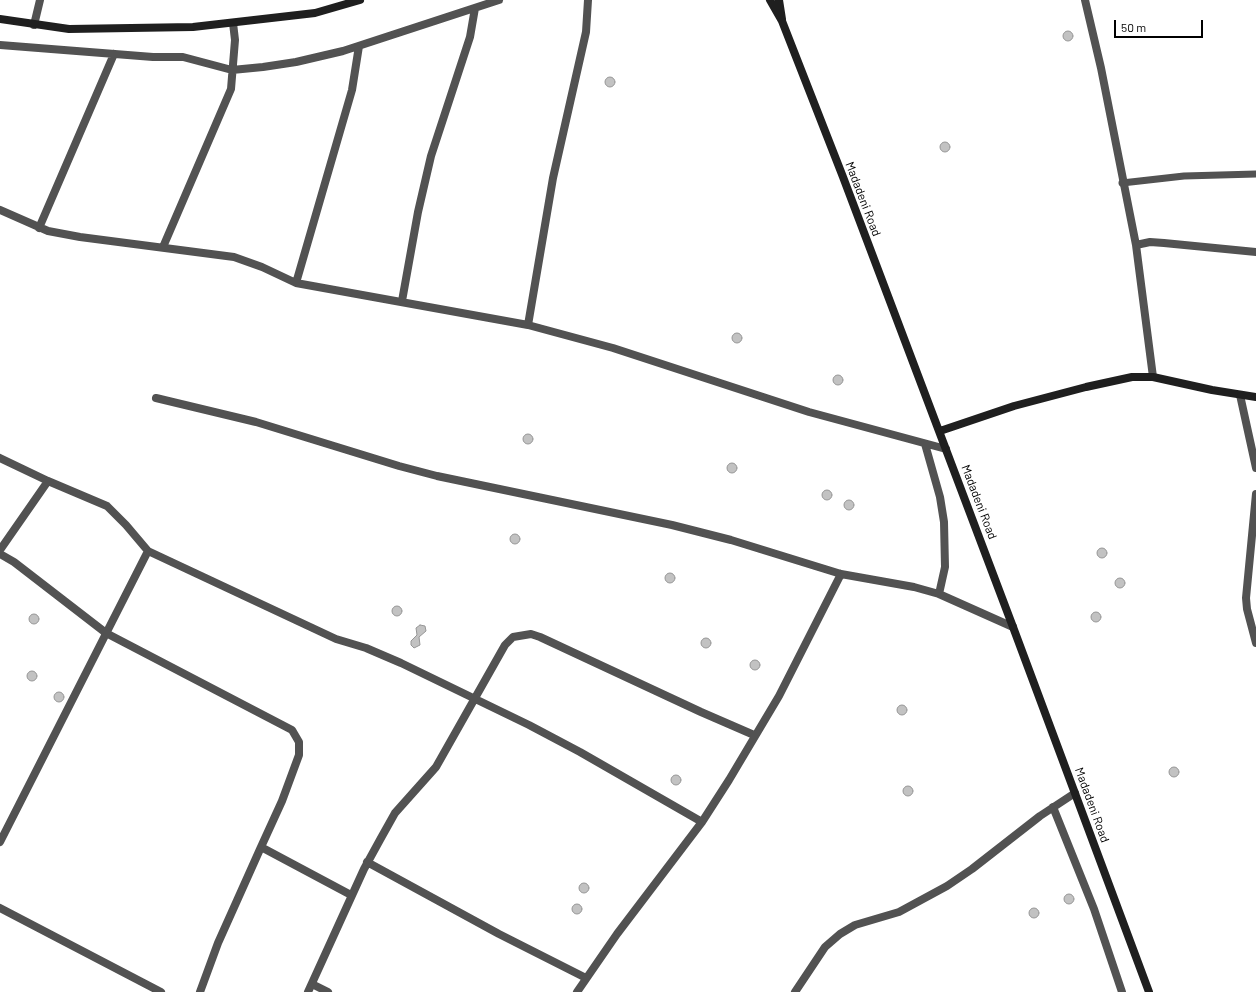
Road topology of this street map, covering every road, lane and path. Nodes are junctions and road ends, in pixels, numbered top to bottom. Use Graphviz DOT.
graph roads {
  1 [pos="40,0"];
  2 [pos="360,0"];
  3 [pos="499,0"];
  4 [pos="588,0"];
  5 [pos="770,0"];
  6 [pos="779,0"];
  7 [pos="1085,0"];
  8 [pos="475,8"];
  9 [pos="0,19"];
  10 [pos="782,21"];
  11 [pos="233,23"];
  12 [pos="34,25"];
  13 [pos="0,45"];
  14 [pos="359,46"];
  15 [pos="114,54"];
  16 [pos="232,70"];
  17 [pos="1256,174"];
  18 [pos="1122,183"];
  19 [pos="0,210"];
  20 [pos="39,228"];
  21 [pos="1136,245"];
  22 [pos="163,247"];
  23 [pos="1256,252"];
  24 [pos="296,283"];
  25 [pos="402,301"];
  26 [pos="528,325"];
  27 [pos="1153,377"];
  28 [pos="1240,395"];
  29 [pos="1256,397"];
  30 [pos="156,398"];
  31 [pos="940,431"];
  32 [pos="925,444"];
  33 [pos="946,449"];
  34 [pos="0,458"];
  35 [pos="1256,468"];
  36 [pos="48,481"];
  37 [pos="1256,494"];
  38 [pos="0,550"];
  39 [pos="148,551"];
  40 [pos="0,554"];
  41 [pos="841,574"];
  42 [pos="939,594"];
  43 [pos="1013,627"];
  44 [pos="106,633"];
  45 [pos="1256,643"];
  46 [pos="476,700"];
  47 [pos="754,735"];
  48 [pos="1075,793"];
  49 [pos="1053,807"];
  50 [pos="702,822"];
  51 [pos="0,842"];
  52 [pos="261,847"];
  53 [pos="368,862"];
  54 [pos="351,895"];
  55 [pos="0,908"];
  56 [pos="586,978"];
  57 [pos="312,984"];
  58 [pos="161,992"];
  59 [pos="200,992"];
  60 [pos="308,992"];
  61 [pos="328,992"];
  62 [pos="577,992"];
  63 [pos="795,992"];
  64 [pos="1122,992"];
  65 [pos="1149,992"];
  1 -- 12 [label="street"];
  2 -- 11 [label="street"];
  3 -- 8 [label="street"];
  4 -- 26 [label="street"];
  5 -- 10 [label="street, Madadeni Road"];
  6 -- 10 [label="street, Madadeni Road"];
  7 -- 18 [label="street"];
  8 -- 14 [label="street"];
  8 -- 25 [label="street"];
  9 -- 12 [label="street"];
  10 -- 31 [label="street, Madadeni Road"];
  11 -- 12 [label="street"];
  11 -- 16 [label="street"];
  13 -- 15 [label="street"];
  14 -- 16 [label="street"];
  14 -- 24 [label="street"];
  15 -- 16 [label="street"];
  15 -- 20 [label="street"];
  16 -- 22 [label="street"];
  17 -- 18 [label="lane"];
  18 -- 21 [label="street"];
  19 -- 20 [label="street"];
  20 -- 22 [label="street"];
  21 -- 23 [label="street"];
  21 -- 27 [label="street"];
  22 -- 24 [label="street"];
  24 -- 25 [label="street"];
  25 -- 26 [label="street"];
  26 -- 32 [label="street"];
  27 -- 28 [label="street"];
  27 -- 31 [label="street"];
  28 -- 29 [label="street"];
  28 -- 35 [label="street"];
  30 -- 41 [label="street"];
  31 -- 33 [label="street, Madadeni Road"];
  32 -- 33 [label="street"];
  32 -- 42 [label="street"];
  33 -- 43 [label="street, Madadeni Road"];
  34 -- 36 [label="street"];
  36 -- 38 [label="street"];
  36 -- 39 [label="street"];
  37 -- 45 [label="street"];
  39 -- 44 [label="street"];
  39 -- 46 [label="street"];
  40 -- 44 [label="street"];
  41 -- 42 [label="street"];
  41 -- 47 [label="street"];
  42 -- 43 [label="street"];
  43 -- 48 [label="street, Madadeni Road"];
  44 -- 51 [label="street"];
  44 -- 52 [label="street"];
  46 -- 47 [label="street"];
  46 -- 50 [label="street"];
  46 -- 53 [label="street"];
  47 -- 50 [label="street"];
  48 -- 49 [label="street"];
  48 -- 65 [label="street, Madadeni Road"];
  49 -- 63 [label="street"];
  49 -- 64 [label="street"];
  50 -- 56 [label="street"];
  52 -- 54 [label="street"];
  52 -- 59 [label="street"];
  53 -- 54 [label="street"];
  53 -- 56 [label="street"];
  54 -- 57 [label="street"];
  55 -- 58 [label="street"];
  56 -- 62 [label="street"];
  57 -- 60 [label="street"];
  57 -- 61 [label="street"];
}
